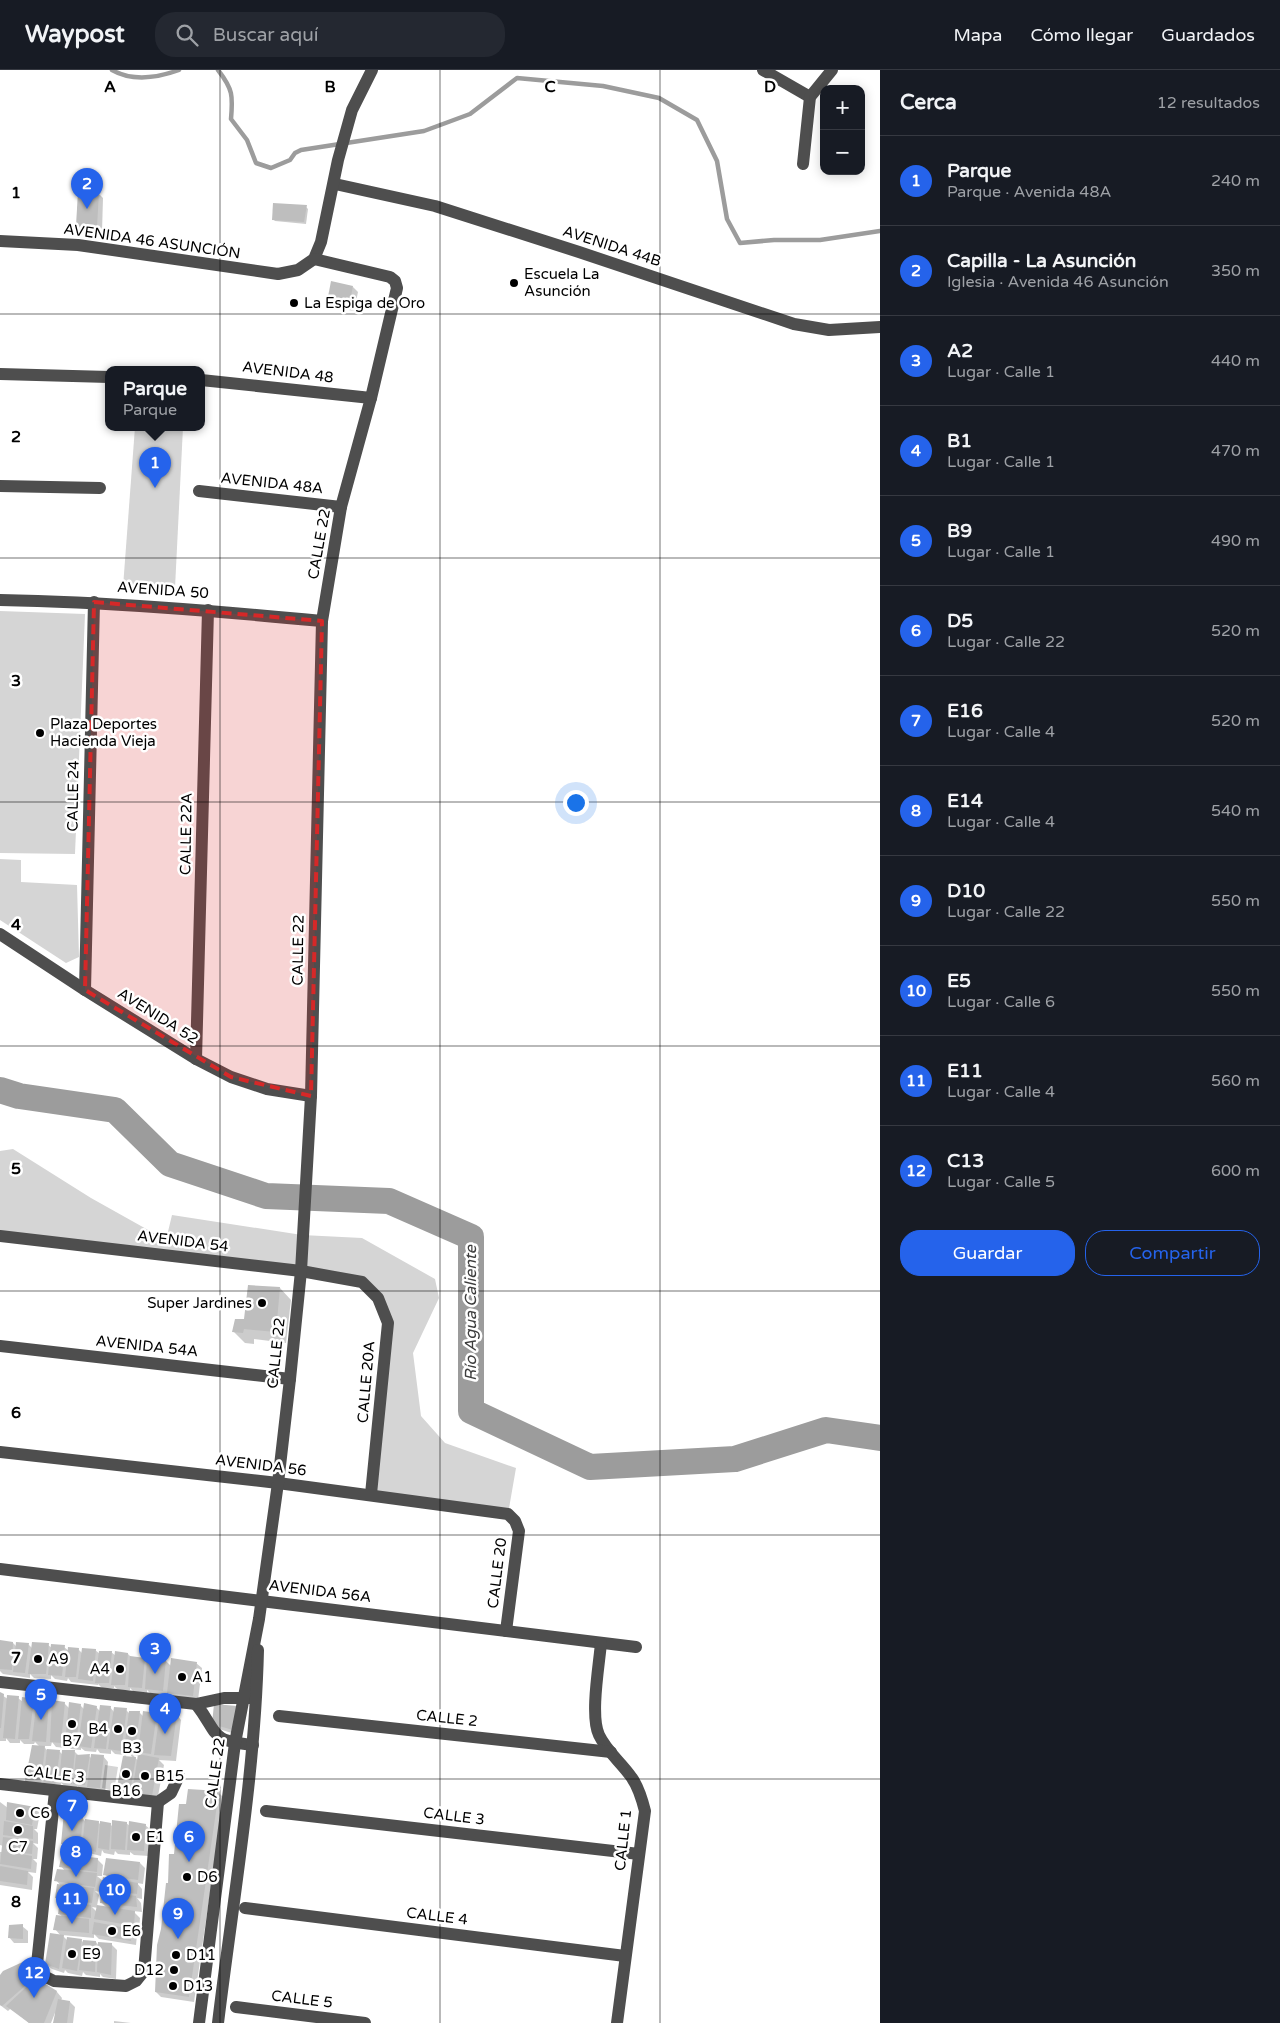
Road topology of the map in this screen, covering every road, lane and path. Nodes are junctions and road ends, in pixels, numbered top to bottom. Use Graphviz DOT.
graph roads {
  1 [pos="372,70"];
  2 [pos="762,70"];
  3 [pos="832,70"];
  4 [pos="810,97"];
  5 [pos="803,164"];
  6 [pos="335,184"];
  7 [pos="0,241"];
  8 [pos="314,259"];
  9 [pos="880,327"];
  10 [pos="0,374"];
  11 [pos="105,377"];
  12 [pos="205,380"];
  13 [pos="371,398"];
  14 [pos="0,486"];
  15 [pos="100,488"];
  16 [pos="199,491"];
  17 [pos="341,507"];
  18 [pos="0,600"];
  19 [pos="94,602"];
  20 [pos="208,610"];
  21 [pos="322,621"];
  22 [pos="0,934"];
  23 [pos="86,990"];
  24 [pos="196,1059"];
  25 [pos="311,1096"];
  26 [pos="0,1236"];
  27 [pos="300,1271"];
  28 [pos="362,1282"];
  29 [pos="0,1346"];
  30 [pos="290,1379"];
  31 [pos="0,1452"];
  32 [pos="278,1483"];
  33 [pos="371,1494"];
  34 [pos="515,1521"];
  35 [pos="0,1569"];
  36 [pos="262,1600"];
  37 [pos="259,1618"];
  38 [pos="506,1631"];
  39 [pos="600,1643"];
  40 [pos="636,1647"];
  41 [pos="0,1682"];
  42 [pos="242,1698"];
  43 [pos="257,1698"];
  44 [pos="196,1704"];
  45 [pos="279,1716"];
  46 [pos="235,1743"];
  47 [pos="253,1745"];
  48 [pos="611,1752"];
  49 [pos="180,1776"];
  50 [pos="0,1784"];
  51 [pos="55,1791"];
  52 [pos="158,1802"];
  53 [pos="266,1811"];
  54 [pos="639,1854"];
  55 [pos="245,1908"];
  56 [pos="625,1956"];
  57 [pos="236,2007"];
  58 [pos="199,2023"];
  59 [pos="218,2023"];
  60 [pos="365,2023"];
  61 [pos="616,2023"];
  1 -- 6 [label="street"];
  2 -- 4 [label="street"];
  3 -- 4 [label="street"];
  4 -- 5 [label="street"];
  6 -- 8 [label="street"];
  6 -- 9 [label="street, AVENIDA 44B"];
  7 -- 8 [label="street, AVENIDA 46 ASUNCIÓN"];
  8 -- 13 [label="street, CALLE 22"];
  10 -- 11 [label="street"];
  12 -- 13 [label="street, AVENIDA 48"];
  13 -- 17 [label="street, CALLE 22"];
  14 -- 15 [label="street"];
  16 -- 17 [label="street, AVENIDA 48A"];
  17 -- 21 [label="street, CALLE 22"];
  18 -- 19 [label="street, AVENIDA 50"];
  19 -- 20 [label="street, AVENIDA 50"];
  19 -- 23 [label="street, CALLE 24"];
  20 -- 21 [label="street, AVENIDA 50"];
  20 -- 24 [label="street, CALLE 22A"];
  21 -- 25 [label="street, CALLE 22"];
  22 -- 23 [label="street, AVENIDA 52"];
  23 -- 24 [label="street, AVENIDA 52"];
  24 -- 25 [label="street, AVENIDA 52"];
  25 -- 27 [label="street, CALLE 22"];
  26 -- 27 [label="street, AVENIDA 54"];
  27 -- 28 [label="street, AVENIDA 54"];
  27 -- 30 [label="street, CALLE 22"];
  28 -- 33 [label="street, CALLE 20A"];
  29 -- 30 [label="street, AVENIDA 54A"];
  30 -- 32 [label="street, CALLE 22"];
  31 -- 32 [label="street, AVENIDA 56"];
  32 -- 33 [label="street, AVENIDA 56"];
  32 -- 36 [label="street, CALLE 22"];
  33 -- 34 [label="street, AVENIDA 56"];
  34 -- 38 [label="street, CALLE 20"];
  35 -- 36 [label="street, AVENIDA 56A"];
  36 -- 37 [label="street, CALLE 22"];
  36 -- 38 [label="street, AVENIDA 56A"];
  37 -- 42 [label="street, CALLE 22"];
  37 -- 43 [label="street, CALLE 22"];
  38 -- 39 [label="street, AVENIDA 56A"];
  39 -- 40 [label="street, AVENIDA 56A"];
  39 -- 48 [label="street, CALLE 1"];
  41 -- 44 [label="street"];
  42 -- 43 [label="street"];
  42 -- 44 [label="street"];
  42 -- 46 [label="street, CALLE 22"];
  43 -- 47 [label="street, CALLE 22"];
  44 -- 46 [label="street"];
  45 -- 48 [label="street, CALLE 2"];
  46 -- 47 [label="street"];
  46 -- 58 [label="street, CALLE 22"];
  47 -- 59 [label="street, CALLE 22"];
  48 -- 54 [label="street, CALLE 1"];
  49 -- 52 [label="street"];
  50 -- 51 [label="street, CALLE 3"];
  51 -- 52 [label="street, CALLE 3"];
  51 -- 52 [label="street"];
  53 -- 54 [label="street, CALLE 3"];
  54 -- 56 [label="street, CALLE 1"];
  55 -- 56 [label="street, CALLE 4"];
  56 -- 61 [label="street, CALLE 1"];
  57 -- 60 [label="street, CALLE 5"];
}
